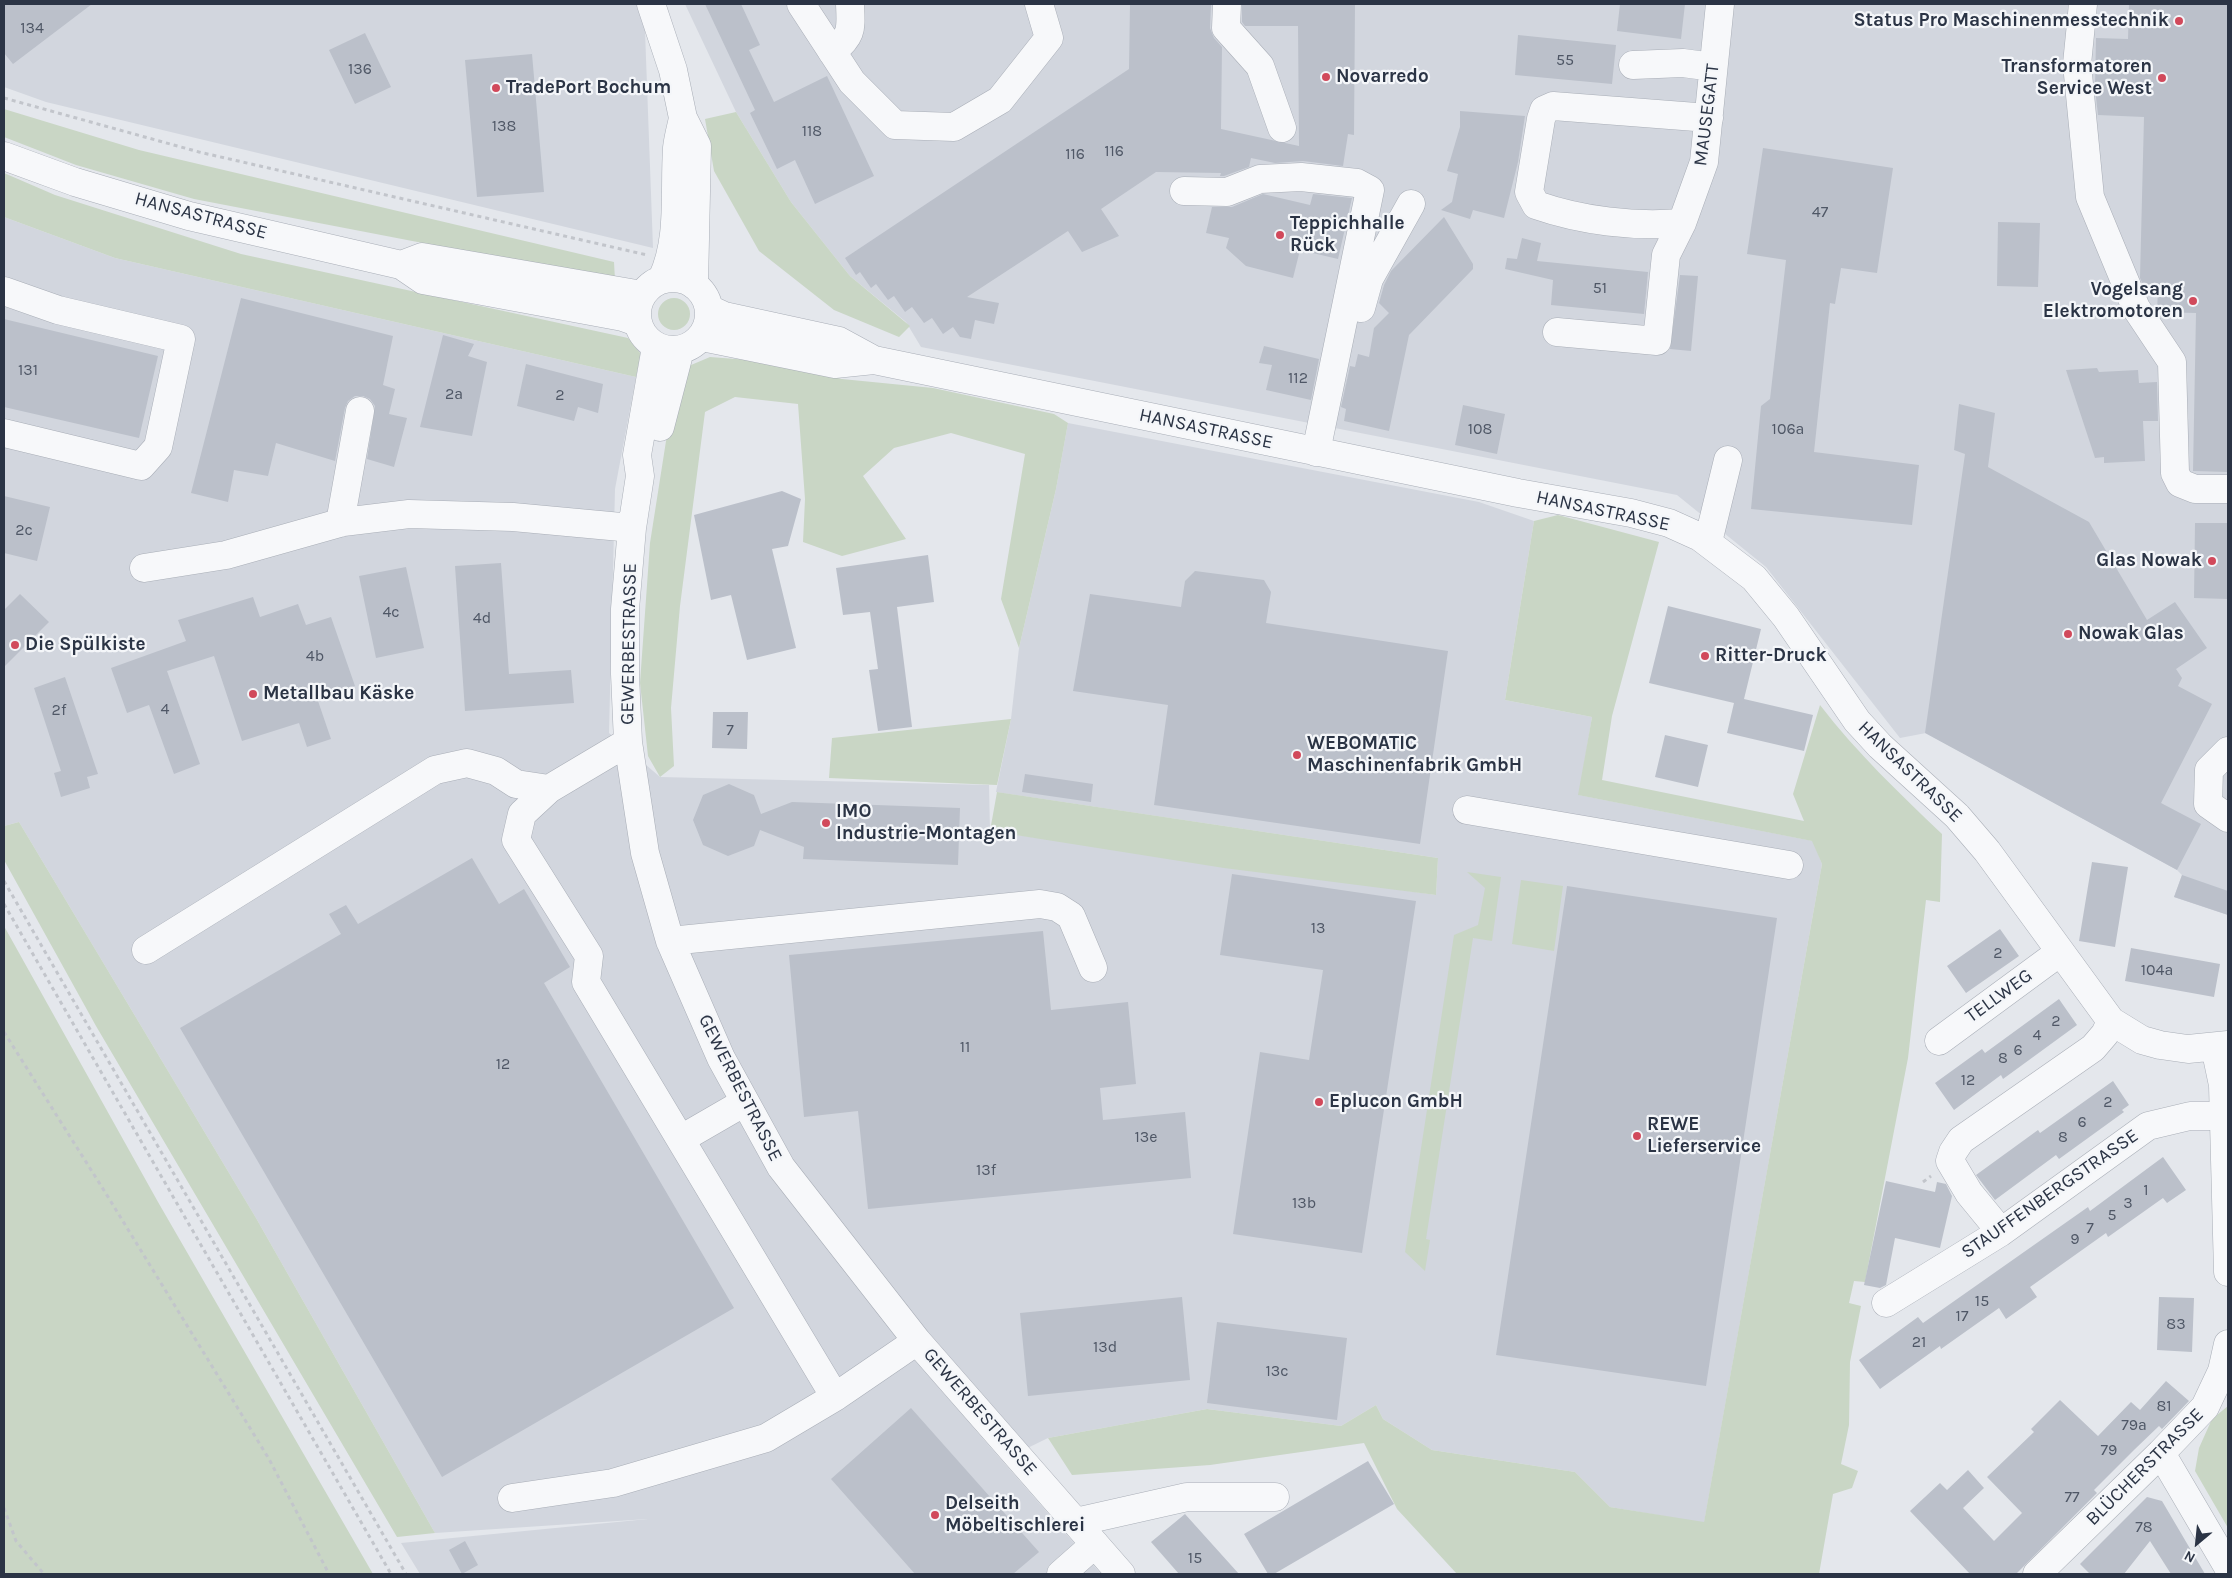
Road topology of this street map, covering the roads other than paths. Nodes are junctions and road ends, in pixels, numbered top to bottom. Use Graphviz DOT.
graph roads {
  1 [pos="651,4"];
  2 [pos="801,4"];
  3 [pos="850,4"];
  4 [pos="1039,4"];
  5 [pos="1227,4"];
  6 [pos="1720,4"];
  7 [pos="2083,4"];
  8 [pos="832,52"];
  9 [pos="1633,64"];
  10 [pos="1713,67"];
  11 [pos="683,118"];
  12 [pos="1709,118"];
  13 [pos="1282,128"];
  14 [pos="4,156"];
  15 [pos="1184,191"];
  16 [pos="1412,204"];
  17 [pos="1682,224"];
  18 [pos="694,285"];
  19 [pos="4,291"];
  20 [pos="647,299"];
  21 [pos="709,309"];
  22 [pos="1557,332"];
  23 [pos="679,345"];
  24 [pos="874,360"];
  25 [pos="360,411"];
  26 [pos="4,432"];
  27 [pos="1323,453"];
  28 [pos="1728,460"];
  29 [pos="2228,489"];
  30 [pos="340,523"];
  31 [pos="632,528"];
  32 [pos="1708,542"];
  33 [pos="144,568"];
  34 [pos="628,742"];
  35 [pos="2228,752"];
  36 [pos="548,789"];
  37 [pos="1467,810"];
  38 [pos="2228,818"];
  39 [pos="1789,865"];
  40 [pos="670,941"];
  41 [pos="146,950"];
  42 [pos="2060,952"];
  43 [pos="1093,968"];
  44 [pos="2111,1022"];
  45 [pos="1939,1041"];
  46 [pos="2222,1046"];
  47 [pos="745,1102"];
  48 [pos="2225,1116"];
  49 [pos="681,1139"];
  50 [pos="2001,1232"];
  51 [pos="2228,1272"];
  52 [pos="1886,1303"];
  53 [pos="918,1342"];
  54 [pos="2228,1344"];
  55 [pos="2225,1372"];
  56 [pos="835,1397"];
  57 [pos="2161,1453"];
  58 [pos="1275,1497"];
  59 [pos="512,1498"];
  60 [pos="1076,1522"];
  61 [pos="1095,1544"];
  62 [pos="2228,1567"];
  63 [pos="1061,1574"];
  64 [pos="1121,1574"];
  65 [pos="2037,1574"];
  1 -- 11 [label="street"];
  2 -- 8 [label="street"];
  3 -- 8 [label="street"];
  4 -- 8 [label="street"];
  5 -- 13 [label="street"];
  6 -- 10 [label="street, MAUSEGATT"];
  7 -- 29 [label="street"];
  9 -- 10 [label="street"];
  10 -- 12 [label="street, MAUSEGATT"];
  11 -- 18 [label="street"];
  11 -- 20 [label="street"];
  12 -- 17 [label="street, MAUSEGATT"];
  12 -- 17 [label="street"];
  14 -- 20 [label="street, HANSASTRASSE"];
  15 -- 27 [label="street"];
  16 -- 27 [label="street"];
  17 -- 22 [label="street, MAUSEGATT"];
  18 -- 20 [label="street, HANSASTRASSE"];
  18 -- 21 [label="street"];
  19 -- 26 [label="street"];
  20 -- 23 [label="street"];
  21 -- 23 [label="street"];
  21 -- 24 [label="street, HANSASTRASSE"];
  23 -- 24 [label="street, HANSASTRASSE"];
  23 -- 31 [label="street, GEWERBESTRASSE"];
  24 -- 27 [label="street, HANSASTRASSE"];
  25 -- 30 [label="street"];
  27 -- 32 [label="street, HANSASTRASSE"];
  28 -- 32 [label="street"];
  30 -- 31 [label="street"];
  30 -- 33 [label="street"];
  31 -- 34 [label="street, GEWERBESTRASSE"];
  32 -- 42 [label="street, HANSASTRASSE"];
  34 -- 36 [label="street"];
  34 -- 40 [label="street, GEWERBESTRASSE"];
  35 -- 38 [label="street"];
  36 -- 41 [label="street"];
  36 -- 49 [label="street"];
  37 -- 39 [label="street"];
  40 -- 43 [label="street"];
  40 -- 47 [label="street, GEWERBESTRASSE"];
  42 -- 44 [label="street, HANSASTRASSE"];
  42 -- 45 [label="street, TELLWEG"];
  44 -- 46 [label="street, HANSASTRASSE"];
  44 -- 50 [label="street"];
  46 -- 48 [label="street"];
  47 -- 49 [label="street"];
  47 -- 53 [label="street, GEWERBESTRASSE"];
  48 -- 50 [label="street, STAUFFENBERGSTRASSE"];
  48 -- 51 [label="street"];
  49 -- 56 [label="street"];
  50 -- 52 [label="street, STAUFFENBERGSTRASSE"];
  53 -- 56 [label="street"];
  53 -- 60 [label="street, GEWERBESTRASSE"];
  54 -- 55 [label="street, BLÜCHERSTRASSE"];
  55 -- 57 [label="street, BLÜCHERSTRASSE"];
  56 -- 59 [label="street"];
  57 -- 62 [label="street"];
  57 -- 65 [label="street, BLÜCHERSTRASSE"];
  58 -- 60 [label="street"];
  60 -- 61 [label="street, GEWERBESTRASSE"];
  61 -- 63 [label="street"];
  61 -- 64 [label="street, GEWERBESTRASSE"];
}
